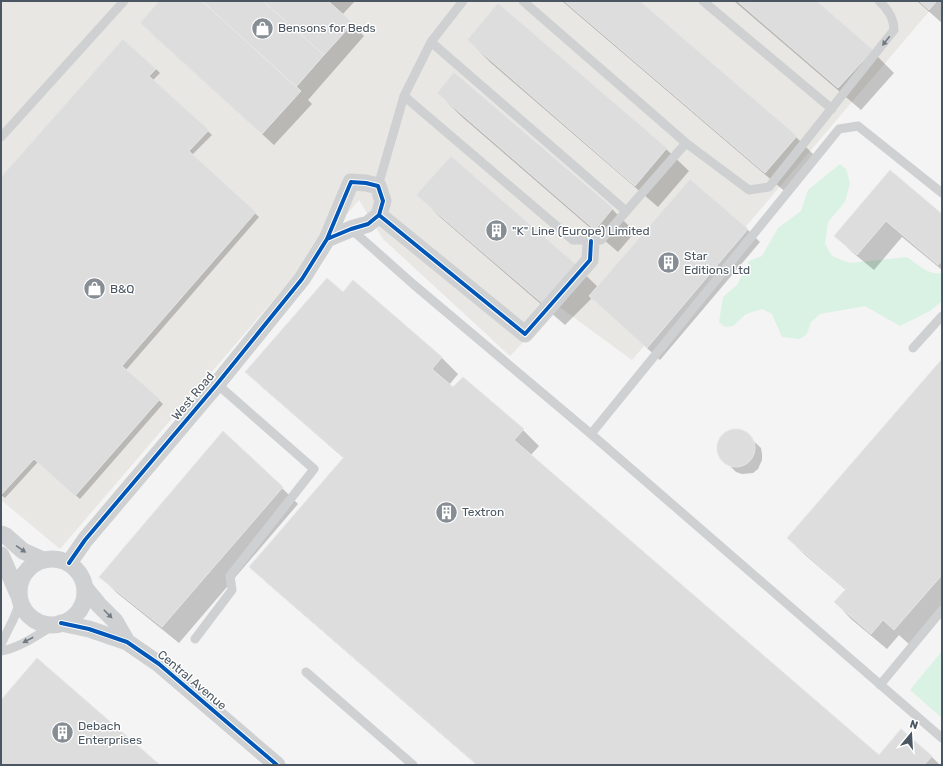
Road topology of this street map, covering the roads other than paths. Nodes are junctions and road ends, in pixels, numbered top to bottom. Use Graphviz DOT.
graph roads {
  1 [pos="124,1"];
  2 [pos="463,1"];
  3 [pos="523,1"];
  4 [pos="703,1"];
  5 [pos="879,1"];
  6 [pos="430,42"];
  7 [pos="404,96"];
  8 [pos="832,109"];
  9 [pos="1,137"];
  10 [pos="686,143"];
  11 [pos="378,186"];
  12 [pos="942,193"];
  13 [pos="626,210"];
  14 [pos="379,215"];
  15 [pos="351,229"];
  16 [pos="327,239"];
  17 [pos="591,240"];
  18 [pos="942,316"];
  19 [pos="913,348"];
  20 [pos="217,384"];
  21 [pos="591,434"];
  22 [pos="1,534"];
  23 [pos="1,555"];
  24 [pos="43,560"];
  25 [pos="69,563"];
  26 [pos="85,588"];
  27 [pos="19,598"];
  28 [pos="942,610"];
  29 [pos="57,624"];
  30 [pos="194,639"];
  31 [pos="127,642"];
  32 [pos="1,644"];
  33 [pos="1,651"];
  34 [pos="306,672"];
  35 [pos="880,685"];
  36 [pos="942,738"];
  37 [pos="277,765"];
  38 [pos="413,765"];
  1 -- 9 [label="lane"];
  2 -- 6 [label="lane"];
  3 -- 10 [label="lane"];
  4 -- 8 [label="lane"];
  5 -- 8 [label="lane, one-way"];
  6 -- 7 [label="lane"];
  6 -- 13 [label="lane"];
  7 -- 11 [label="lane"];
  7 -- 17 [label="lane"];
  8 -- 10 [label="lane"];
  10 -- 13 [label="lane"];
  11 -- 14 [label="street"];
  11 -- 16 [label="street, West Road"];
  12 -- 21 [label="lane"];
  13 -- 17 [label="lane"];
  14 -- 15 [label="street"];
  14 -- 17 [label="street"];
  15 -- 16 [label="street"];
  15 -- 21 [label="lane"];
  16 -- 20 [label="street, West Road"];
  18 -- 19 [label="lane"];
  20 -- 25 [label="street, West Road"];
  20 -- 30 [label="lane"];
  21 -- 35 [label="lane"];
  22 -- 24 [label="street, one-way"];
  23 -- 27 [label="street, Central Avenue"];
  24 -- 25 [label="street"];
  24 -- 27 [label="street"];
  25 -- 26 [label="street, Central Avenue"];
  26 -- 29 [label="street"];
  26 -- 31 [label="street, Central Avenue, one-way"];
  27 -- 29 [label="street, Central Avenue"];
  27 -- 32 [label="lane"];
  28 -- 35 [label="lane"];
  29 -- 31 [label="street, Central Avenue"];
  29 -- 33 [label="lane, one-way"];
  31 -- 37 [label="street, Central Avenue"];
  34 -- 38 [label="lane"];
  35 -- 36 [label="lane"];
}
